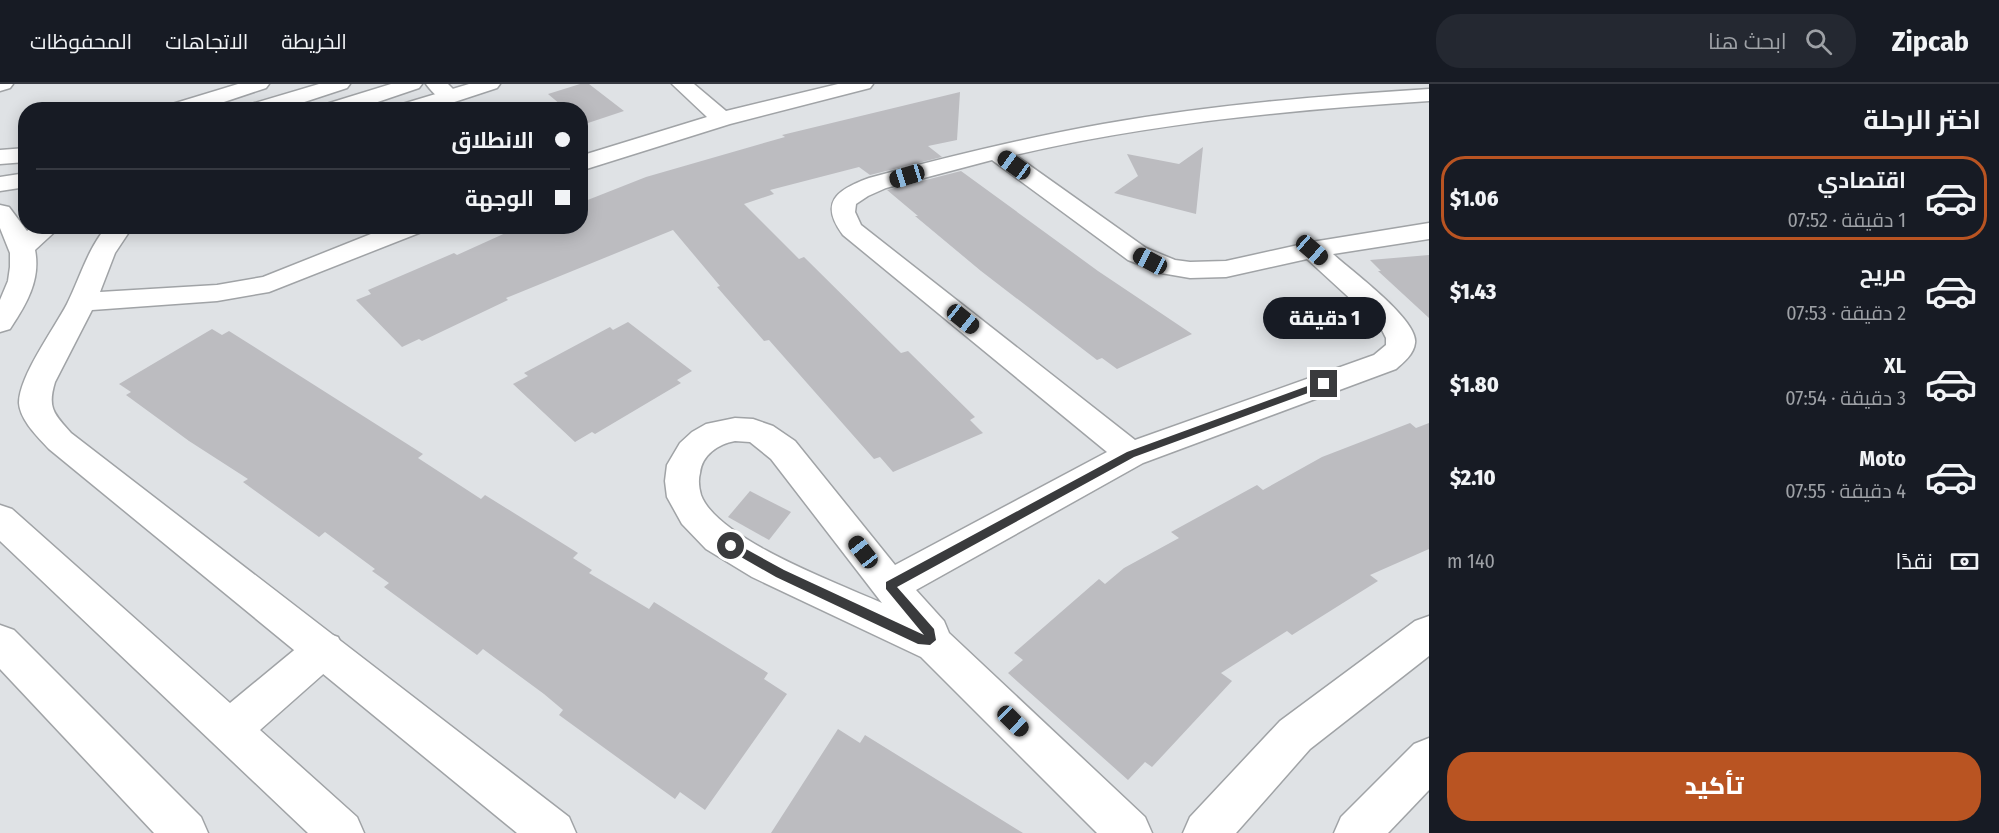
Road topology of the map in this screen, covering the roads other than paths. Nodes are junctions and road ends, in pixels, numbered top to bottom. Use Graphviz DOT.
graph roads {
  1 [pos="259,84"];
  2 [pos="340,84"];
  3 [pos="412,84"];
  4 [pos="490,84"];
  5 [pos="681,84"];
  6 [pos="862,84"];
  7 [pos="1290,84"];
  8 [pos="443,90"];
  9 [pos="278,93"];
  10 [pos="1429,95"];
  11 [pos="202,102"];
  12 [pos="356,102"];
  13 [pos="421,102"];
  14 [pos="1313,102"];
  15 [pos="722,119"];
  16 [pos="996,152"];
  17 [pos="588,161"];
  18 [pos="18,181"];
  19 [pos="0,184"];
  20 [pos="0,212"];
  21 [pos="1429,231"];
  22 [pos="39,234"];
  23 [pos="116,234"];
  24 [pos="395,234"];
  25 [pos="23,247"];
  26 [pos="1312,250"];
  27 [pos="82,302"];
  28 [pos="0,323"];
  29 [pos="1131,454"];
  30 [pos="0,519"];
  31 [pos="890,586"];
  32 [pos="1429,633"];
  33 [pos="930,640"];
  34 [pos="0,642"];
  35 [pos="324,649"];
  36 [pos="230,730"];
  37 [pos="1429,759"];
  38 [pos="185,833"];
  39 [pos="341,833"];
  40 [pos="552,833"];
  41 [pos="1129,833"];
  42 [pos="1206,833"];
  43 [pos="1357,833"];
  1 -- 11 [label="street"];
  2 -- 9 [label="street"];
  3 -- 12 [label="street"];
  4 -- 8 [label="street"];
  5 -- 15 [label="street"];
  6 -- 15 [label="street"];
  7 -- 14 [label="street"];
  8 -- 13 [label="street"];
  10 -- 14 [label="street"];
  14 -- 16 [label="street"];
  15 -- 17 [label="street"];
  16 -- 26 [label="street"];
  16 -- 29 [label="street"];
  18 -- 19 [label="street"];
  20 -- 25 [label="street"];
  21 -- 26 [label="street"];
  22 -- 25 [label="street"];
  23 -- 27 [label="street"];
  24 -- 27 [label="street"];
  25 -- 28 [label="street"];
  26 -- 29 [label="street"];
  27 -- 35 [label="street"];
  29 -- 31 [label="street"];
  30 -- 36 [label="street"];
  31 -- 33 [label="street"];
  31 -- 33 [label="street"];
  32 -- 42 [label="street"];
  33 -- 41 [label="street"];
  34 -- 38 [label="street"];
  35 -- 36 [label="street"];
  35 -- 40 [label="street"];
  36 -- 39 [label="street"];
  37 -- 43 [label="street"];
}
